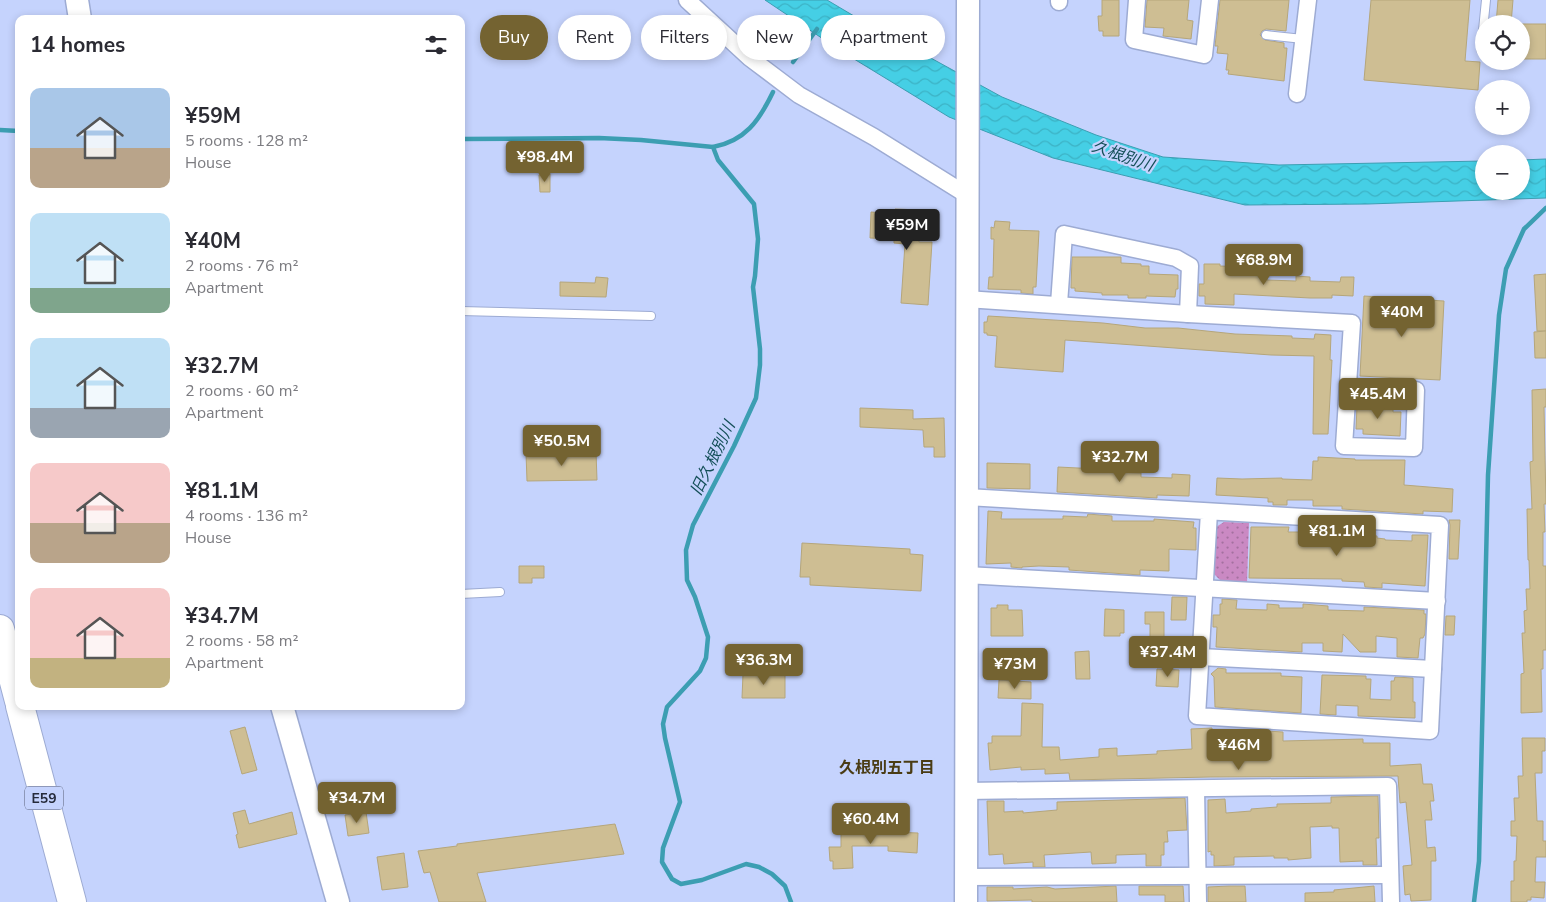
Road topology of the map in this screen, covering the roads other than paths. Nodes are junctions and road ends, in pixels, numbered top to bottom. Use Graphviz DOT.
graph roads {
  1 [pos="77,0"];
  2 [pos="687,0"];
  3 [pos="968,0"];
  4 [pos="1136,0"];
  5 [pos="1210,0"];
  6 [pos="1308,0"];
  7 [pos="1486,0"];
  8 [pos="79,15"];
  9 [pos="1485,15"];
  10 [pos="1266,35"];
  11 [pos="1303,39"];
  12 [pos="1296,94"];
  13 [pos="967,195"];
  14 [pos="966,299"];
  15 [pos="1059,304"];
  16 [pos="465,311"];
  17 [pos="1188,314"];
  18 [pos="651,316"];
  19 [pos="1348,389"];
  20 [pos="967,497"];
  21 [pos="1209,512"];
  22 [pos="966,575"];
  23 [pos="1204,589"];
  24 [pos="500,592"];
  25 [pos="465,594"];
  26 [pos="1437,601"];
  27 [pos="0,629"];
  28 [pos="1200,657"];
  29 [pos="1433,669"];
  30 [pos="15,685"];
  31 [pos="21,710"];
  32 [pos="283,710"];
  33 [pos="1196,789"];
  34 [pos="965,791"];
  35 [pos="1197,875"];
  36 [pos="1390,875"];
  37 [pos="965,877"];
  38 [pos="70,895"];
  39 [pos="338,902"];
  40 [pos="966,902"];
  41 [pos="1198,902"];
  42 [pos="1391,902"];
  1 -- 8 [label="street"];
  2 -- 13 [label="street"];
  3 -- 13 [label="street"];
  4 -- 5 [label="street"];
  6 -- 11 [label="street"];
  7 -- 9 [label="lane"];
  10 -- 11 [label="lane"];
  11 -- 12 [label="street"];
  13 -- 14 [label="street"];
  14 -- 15 [label="street"];
  14 -- 20 [label="street"];
  15 -- 17 [label="street"];
  15 -- 17 [label="street"];
  16 -- 18 [label="lane"];
  17 -- 19 [label="street"];
  19 -- 19 [label="street"];
  20 -- 21 [label="street"];
  20 -- 22 [label="street"];
  21 -- 23 [label="street"];
  21 -- 26 [label="street"];
  22 -- 23 [label="street"];
  22 -- 34 [label="street"];
  23 -- 26 [label="street"];
  23 -- 28 [label="street"];
  24 -- 25 [label="lane"];
  26 -- 29 [label="street"];
  27 -- 30 [label="highway"];
  28 -- 29 [label="street"];
  28 -- 29 [label="street"];
  31 -- 38 [label="highway, E59"];
  32 -- 39 [label="street"];
  33 -- 34 [label="street"];
  33 -- 35 [label="street"];
  33 -- 36 [label="street"];
  34 -- 37 [label="street"];
  35 -- 36 [label="street"];
  35 -- 37 [label="street"];
  35 -- 41 [label="street"];
  36 -- 42 [label="street"];
  37 -- 40 [label="street"];
}
